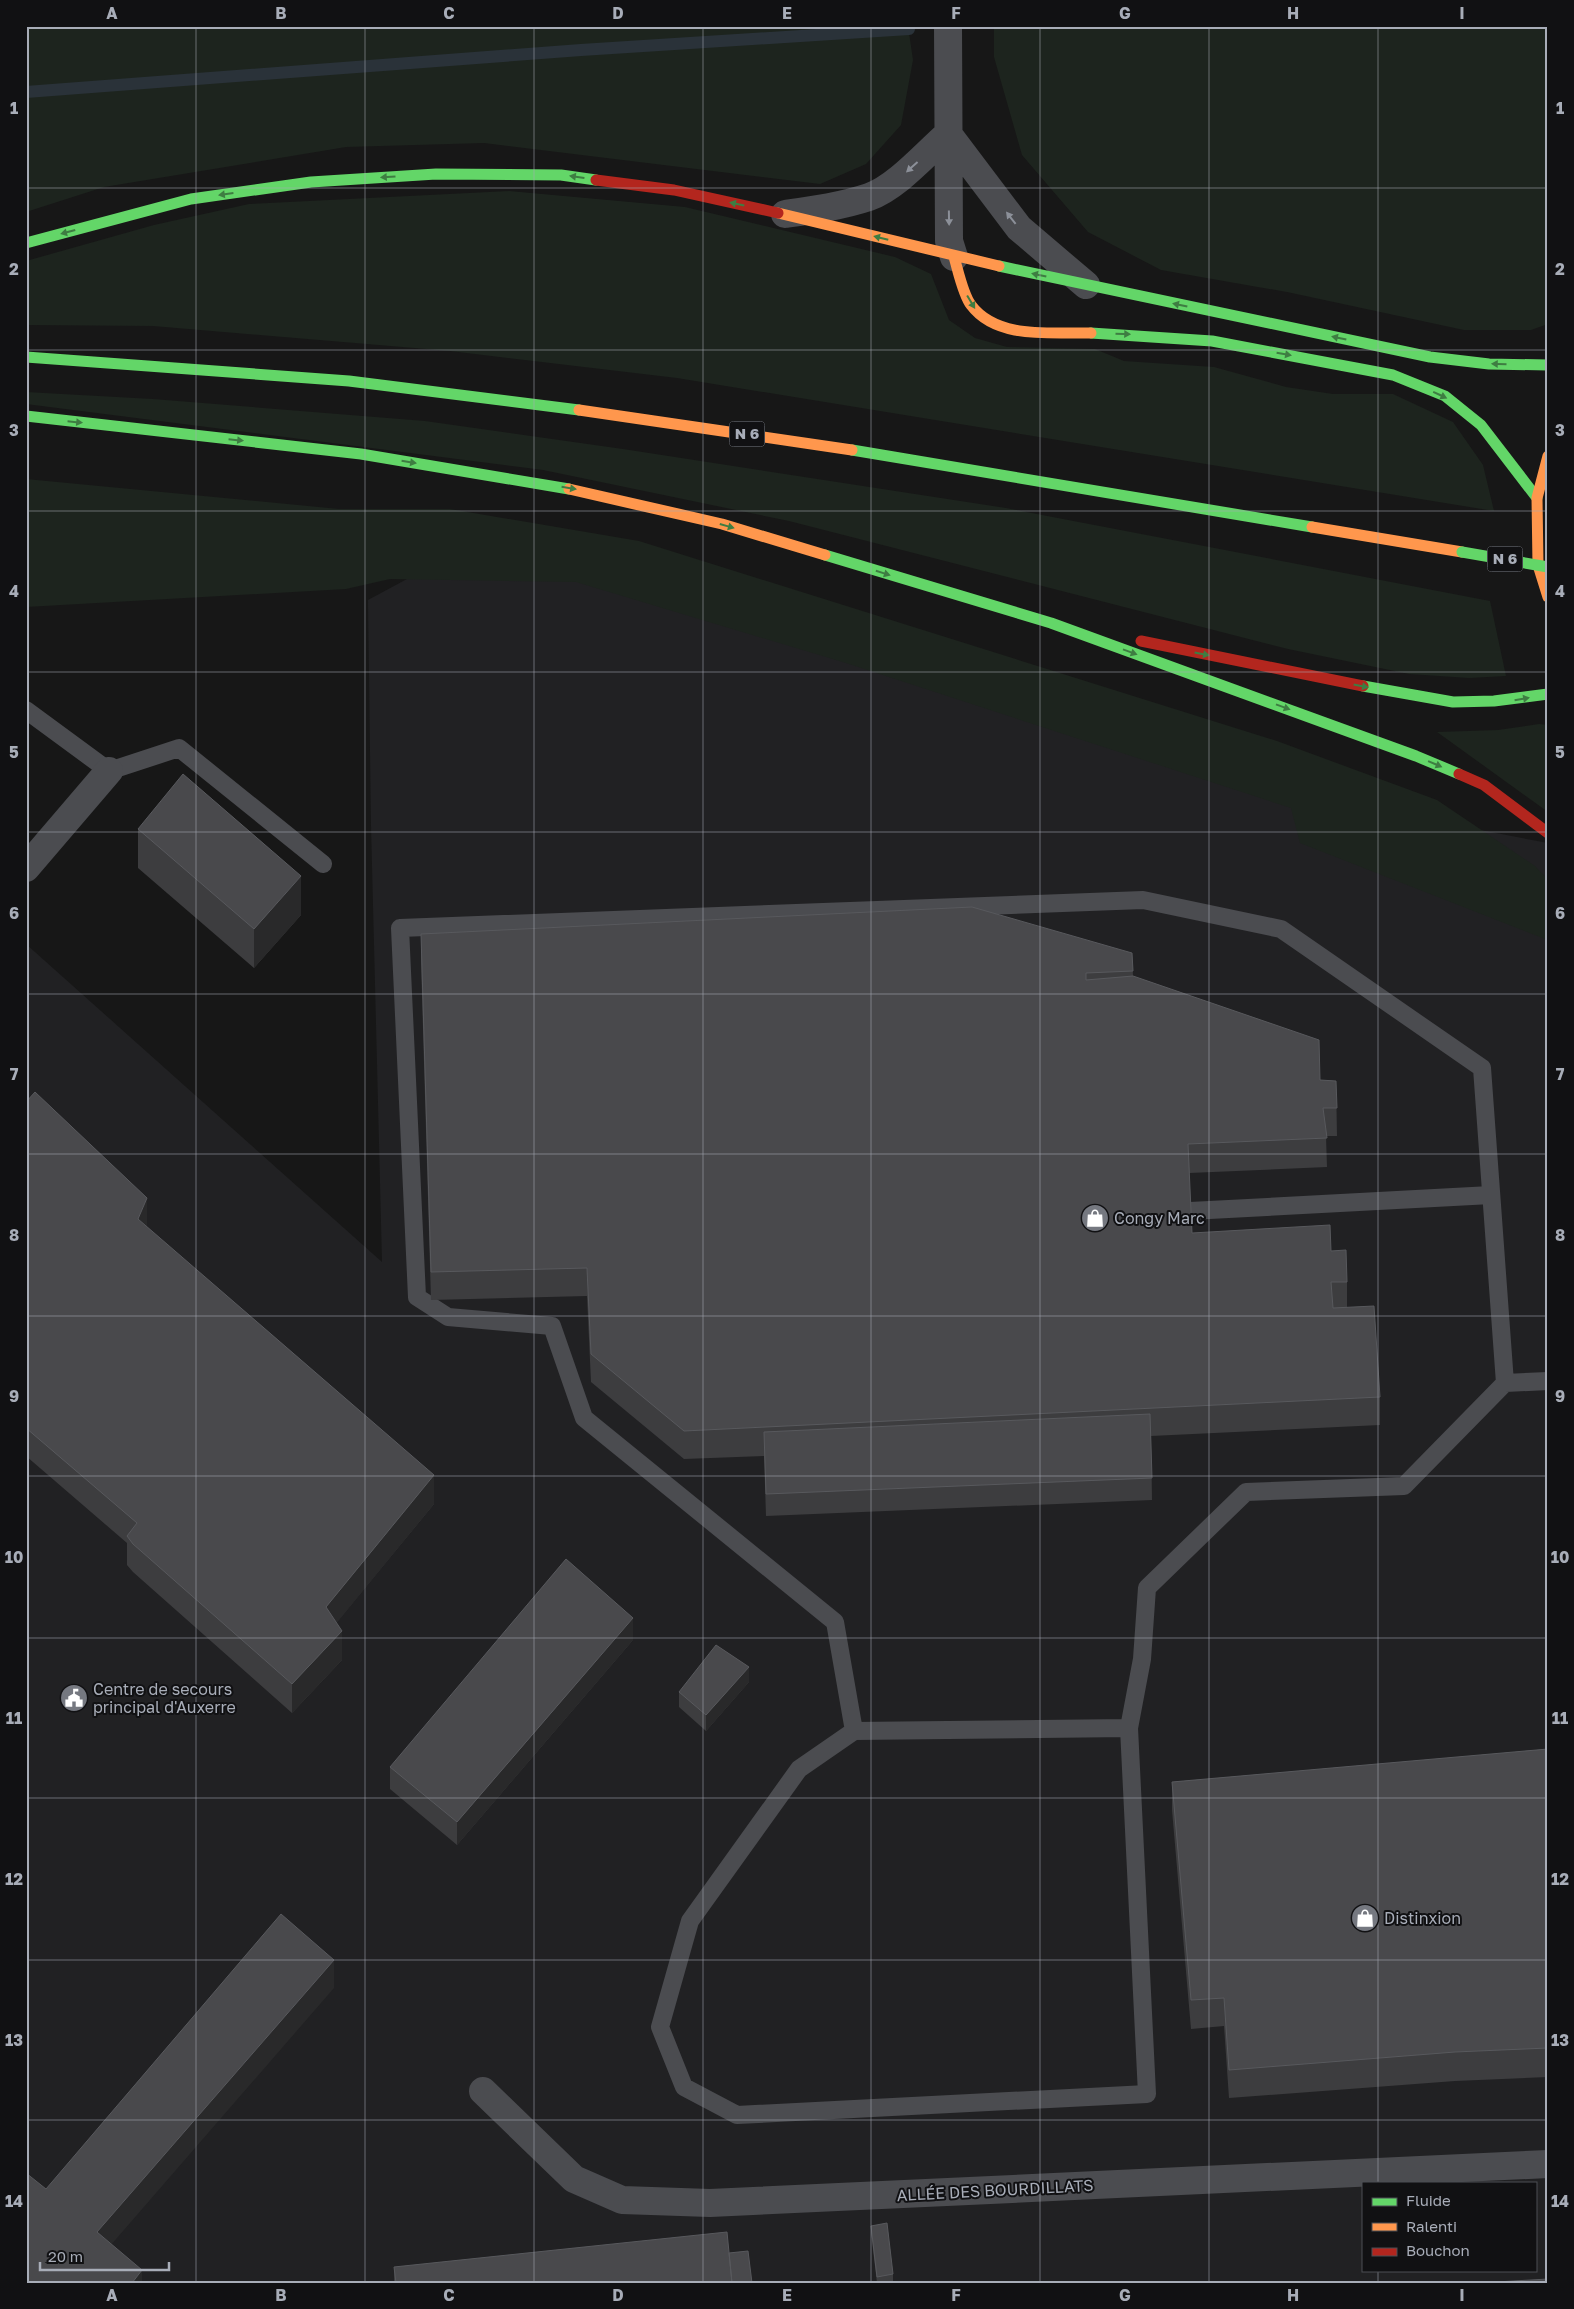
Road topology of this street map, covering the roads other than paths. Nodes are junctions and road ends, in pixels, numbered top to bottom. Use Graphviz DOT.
graph roads {
  1 [pos="948,26"];
  2 [pos="948,134"];
  3 [pos="785,214"];
  4 [pos="26,243"];
  5 [pos="954,257"];
  6 [pos="1086,286"];
  7 [pos="26,357"];
  8 [pos="1548,365"];
  9 [pos="26,416"];
  10 [pos="1548,456"];
  11 [pos="1537,498"];
  12 [pos="1548,567"];
  13 [pos="1548,597"];
  14 [pos="1051,623"];
  15 [pos="1548,694"];
  16 [pos="26,710"];
  17 [pos="109,771"];
  18 [pos="1548,832"];
  19 [pos="323,864"];
  20 [pos="26,868"];
  21 [pos="1491,1195"];
  22 [pos="1190,1211"];
  23 [pos="1548,1381"];
  24 [pos="1505,1383"];
  25 [pos="1129,1728"];
  26 [pos="854,1731"];
  27 [pos="483,2091"];
  28 [pos="1548,2164"];
  1 -- 2 [label="street"];
  2 -- 3 [label="street, one-way"];
  2 -- 5 [label="street, one-way"];
  6 -- 2 [label="street, one-way"];
  3 -- 4 [label="main road, one-way"];
  5 -- 3 [label="main road, one-way"];
  6 -- 5 [label="main road, one-way"];
  5 -- 11 [label="main road, one-way"];
  8 -- 6 [label="main road, one-way"];
  7 -- 12 [label="main road, N 6, bridge"];
  9 -- 14 [label="main road, one-way"];
  10 -- 11 [label="main road"];
  11 -- 13 [label="main road"];
  14 -- 15 [label="main road, one-way"];
  14 -- 18 [label="main road, one-way"];
  16 -- 17 [label="lane"];
  17 -- 19 [label="lane"];
  17 -- 20 [label="street"];
  21 -- 22 [label="lane"];
  21 -- 24 [label="lane"];
  21 -- 26 [label="lane"];
  23 -- 24 [label="lane"];
  24 -- 25 [label="lane"];
  25 -- 26 [label="lane"];
  25 -- 26 [label="lane"];
  27 -- 28 [label="street, ALLÉE DES BOURDILLATS"];
}
